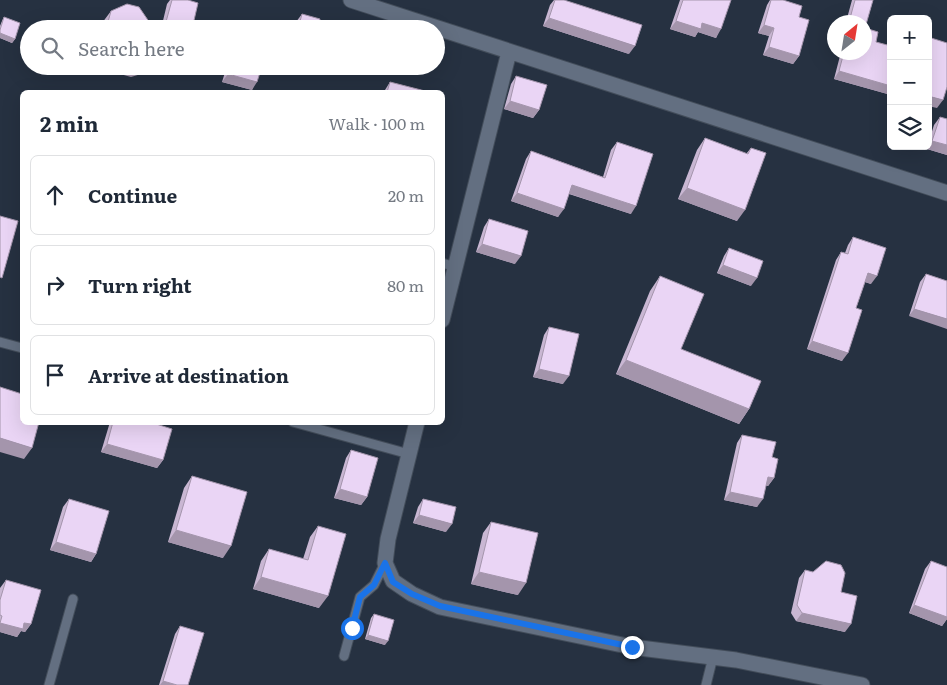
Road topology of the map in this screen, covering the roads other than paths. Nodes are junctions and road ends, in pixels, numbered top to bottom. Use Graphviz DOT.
graph roads {
  1 [pos="351,0"];
  2 [pos="412,20"];
  3 [pos="445,31"];
  4 [pos="509,52"];
  5 [pos="947,193"];
  6 [pos="449,265"];
  7 [pos="445,296"];
  8 [pos="0,342"];
  9 [pos="20,347"];
  10 [pos="304,425"];
  11 [pos="416,425"];
  12 [pos="409,454"];
  13 [pos="385,563"];
  14 [pos="73,599"];
  15 [pos="344,656"];
  16 [pos="713,657"];
  17 [pos="49,685"];
  18 [pos="706,685"];
  19 [pos="862,685"];
  1 -- 2 [label="street"];
  3 -- 4 [label="street"];
  4 -- 5 [label="street"];
  4 -- 6 [label="street"];
  6 -- 7 [label="street"];
  8 -- 9 [label="lane"];
  10 -- 12 [label="lane"];
  11 -- 12 [label="street"];
  12 -- 13 [label="street"];
  13 -- 15 [label="lane"];
  13 -- 16 [label="street"];
  14 -- 17 [label="lane"];
  16 -- 18 [label="lane"];
  16 -- 19 [label="street"];
}
